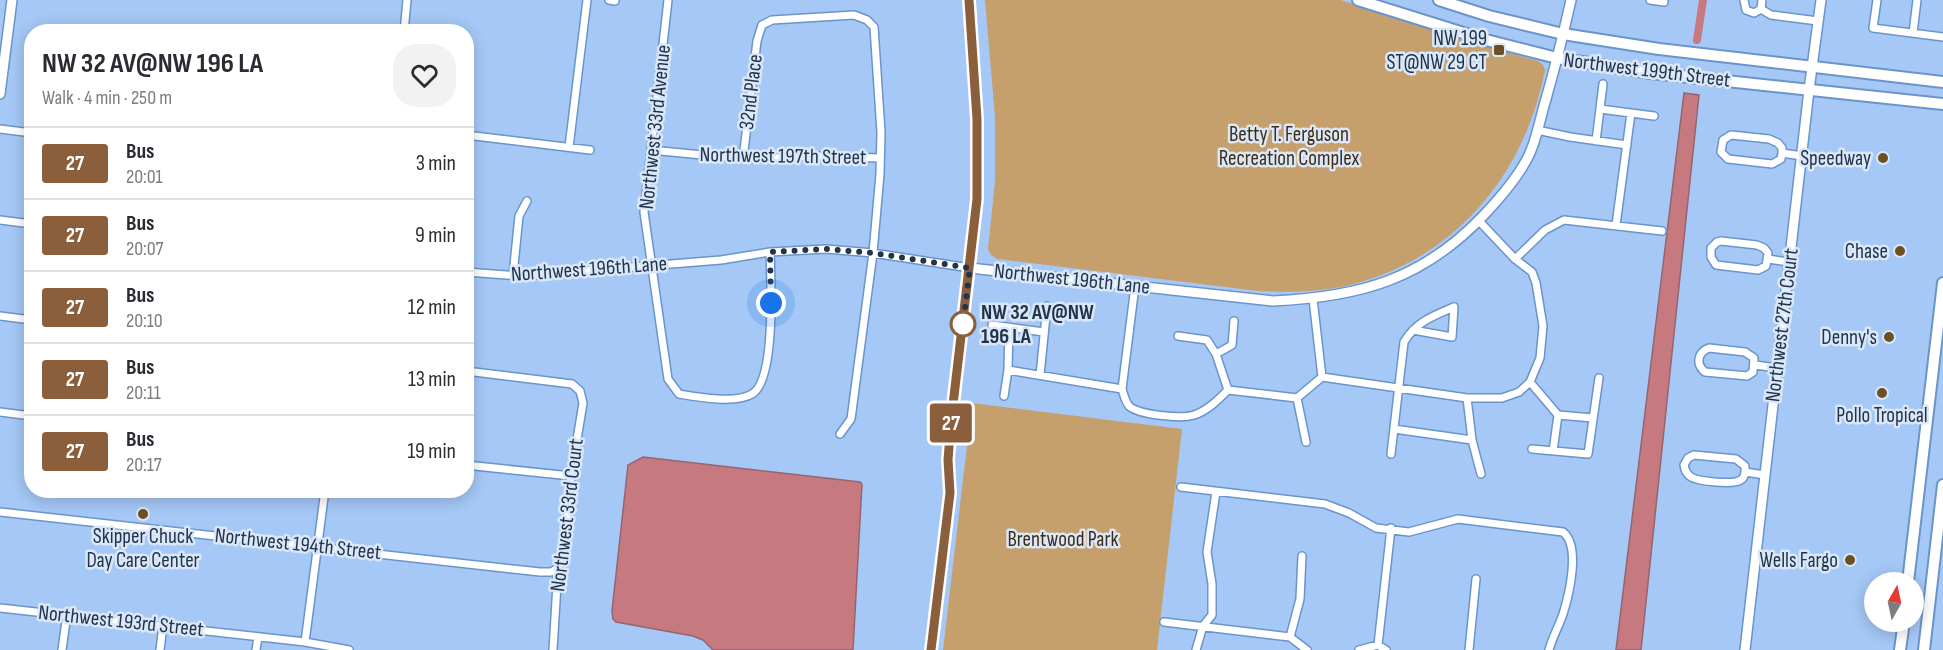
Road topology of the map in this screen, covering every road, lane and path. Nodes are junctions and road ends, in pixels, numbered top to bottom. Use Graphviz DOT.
graph roads {
  1 [pos="12,0"];
  2 [pos="407,0"];
  3 [pos="587,0"];
  4 [pos="609,0"];
  5 [pos="668,0"];
  6 [pos="969,0"];
  7 [pos="1358,0"];
  8 [pos="1439,0"];
  9 [pos="1571,0"];
  10 [pos="1650,0"];
  11 [pos="1664,0"];
  12 [pos="1744,0"];
  13 [pos="1762,0"];
  14 [pos="1821,0"];
  15 [pos="1877,0"];
  16 [pos="1917,0"];
  17 [pos="615,1"];
  18 [pos="1761,9"];
  19 [pos="5,20"];
  20 [pos="1818,21"];
  21 [pos="405,24"];
  22 [pos="1913,33"];
  23 [pos="1563,34"];
  24 [pos="1943,36"];
  25 [pos="1557,58"];
  26 [pos="1812,66"];
  27 [pos="1943,82"];
  28 [pos="1603,84"];
  29 [pos="1809,90"];
  30 [pos="0,94"];
  31 [pos="1943,104"];
  32 [pos="1600,109"];
  33 [pos="1631,113"];
  34 [pos="1654,117"];
  35 [pos="0,129"];
  36 [pos="1537,129"];
  37 [pos="24,132"];
  38 [pos="474,136"];
  39 [pos="1596,141"];
  40 [pos="1627,146"];
  41 [pos="569,147"];
  42 [pos="590,150"];
  43 [pos="651,150"];
  44 [pos="1782,153"];
  45 [pos="1802,156"];
  46 [pos="880,158"];
  47 [pos="743,159"];
  48 [pos="527,201"];
  49 [pos="0,220"];
  50 [pos="1479,221"];
  51 [pos="24,223"];
  52 [pos="1616,225"];
  53 [pos="1662,231"];
  54 [pos="770,252"];
  55 [pos="873,253"];
  56 [pos="1515,259"];
  57 [pos="1768,259"];
  58 [pos="1790,262"];
  59 [pos="652,265"];
  60 [pos="970,268"];
  61 [pos="474,273"];
  62 [pos="513,275"];
  63 [pos="1943,283"];
  64 [pos="1135,286"];
  65 [pos="1313,299"];
  66 [pos="1047,306"];
  67 [pos="0,316"];
  68 [pos="24,319"];
  69 [pos="1234,321"];
  70 [pos="993,325"];
  71 [pos="1009,327"];
  72 [pos="1413,330"];
  73 [pos="1044,332"];
  74 [pos="1178,336"];
  75 [pos="1216,354"];
  76 [pos="1934,363"];
  77 [pos="1755,365"];
  78 [pos="1777,368"];
  79 [pos="1008,370"];
  80 [pos="474,372"];
  81 [pos="1943,372"];
  82 [pos="1040,375"];
  83 [pos="1322,377"];
  84 [pos="1599,378"];
  85 [pos="1530,382"];
  86 [pos="1122,388"];
  87 [pos="1399,388"];
  88 [pos="1228,390"];
  89 [pos="1004,396"];
  90 [pos="1297,398"];
  91 [pos="1467,398"];
  92 [pos="0,412"];
  93 [pos="24,415"];
  94 [pos="1558,415"];
  95 [pos="1593,418"];
  96 [pos="1394,429"];
  97 [pos="840,434"];
  98 [pos="1472,440"];
  99 [pos="1306,442"];
  100 [pos="1532,449"];
  101 [pos="1554,451"];
  102 [pos="1391,454"];
  103 [pos="474,466"];
  104 [pos="1745,472"];
  105 [pos="1481,474"];
  106 [pos="1765,475"];
  107 [pos="571,476"];
  108 [pos="1943,485"];
  109 [pos="1181,487"];
  110 [pos="1216,492"];
  111 [pos="324,498"];
  112 [pos="0,512"];
  113 [pos="1390,528"];
  114 [pos="318,546"];
  115 [pos="1302,556"];
  116 [pos="558,568"];
  117 [pos="1909,572"];
  118 [pos="1476,579"];
  119 [pos="0,608"];
  120 [pos="67,614"];
  121 [pos="1164,622"];
  122 [pos="163,625"];
  123 [pos="1203,626"];
  124 [pos="1902,632"];
  125 [pos="258,637"];
  126 [pos="1290,637"];
  127 [pos="305,642"];
  128 [pos="1378,645"];
  129 [pos="62,650"];
  130 [pos="160,650"];
  131 [pos="256,650"];
  132 [pos="349,650"];
  133 [pos="553,650"];
  134 [pos="931,650"];
  135 [pos="1196,650"];
  136 [pos="1307,650"];
  137 [pos="1359,650"];
  138 [pos="1386,650"];
  139 [pos="1469,650"];
  140 [pos="1549,650"];
  141 [pos="1745,650"];
  142 [pos="1900,650"];
  143 [pos="1924,650"];
  1 -- 19 [label="street"];
  2 -- 21 [label="street"];
  3 -- 41 [label="street"];
  4 -- 17 [label="street"];
  5 -- 43 [label="street, Northwest 33rd Avenue"];
  6 -- 60 [label="street"];
  7 -- 25 [label="main road, Northwest 199th Street"];
  8 -- 23 [label="main road, Northwest 199th Street"];
  9 -- 23 [label="street, Northwest 196th Lane"];
  10 -- 11 [label="street"];
  12 -- 18 [label="street"];
  13 -- 18 [label="street"];
  14 -- 20 [label="street, Northwest 27th Court"];
  15 -- 22 [label="street"];
  16 -- 22 [label="street"];
  18 -- 20 [label="street"];
  19 -- 30 [label="street"];
  20 -- 26 [label="street, Northwest 27th Court"];
  22 -- 24 [label="street"];
  23 -- 25 [label="street, Northwest 196th Lane"];
  23 -- 26 [label="main road, Northwest 199th Street"];
  25 -- 29 [label="main road, Northwest 199th Street"];
  25 -- 36 [label="street, Northwest 196th Lane"];
  26 -- 27 [label="main road, Northwest 199th Street"];
  26 -- 29 [label="street, Northwest 27th Court"];
  28 -- 32 [label="street"];
  29 -- 31 [label="main road, Northwest 199th Street"];
  29 -- 45 [label="street, Northwest 27th Court"];
  32 -- 33 [label="street"];
  32 -- 39 [label="street"];
  33 -- 34 [label="street"];
  33 -- 40 [label="street"];
  35 -- 37 [label="street"];
  36 -- 39 [label="street"];
  36 -- 50 [label="street, Northwest 196th Lane"];
  38 -- 41 [label="street"];
  39 -- 40 [label="street"];
  40 -- 52 [label="street"];
  41 -- 42 [label="street"];
  43 -- 47 [label="street, Northwest 197th Street"];
  43 -- 59 [label="street, Northwest 33rd Avenue"];
  44 -- 44 [label="street"];
  44 -- 45 [label="street"];
  45 -- 58 [label="street, Northwest 27th Court"];
  46 -- 47 [label="street, Northwest 197th Street"];
  46 -- 47 [label="street, 32nd Place"];
  46 -- 55 [label="street"];
  48 -- 62 [label="street"];
  49 -- 51 [label="street"];
  50 -- 56 [label="street"];
  50 -- 65 [label="street, Northwest 196th Lane"];
  52 -- 53 [label="street"];
  52 -- 56 [label="street"];
  54 -- 55 [label="street, Northwest 196th Lane"];
  54 -- 59 [label="street, Northwest 196th Lane"];
  54 -- 59 [label="street, Northwest 33rd Avenue"];
  55 -- 60 [label="street, Northwest 196th Lane"];
  55 -- 97 [label="street"];
  56 -- 85 [label="street"];
  57 -- 57 [label="street"];
  57 -- 58 [label="street"];
  58 -- 78 [label="street, Northwest 27th Court"];
  59 -- 62 [label="street, Northwest 196th Lane"];
  60 -- 64 [label="street, Northwest 196th Lane"];
  60 -- 134 [label="street"];
  61 -- 62 [label="street, Northwest 196th Lane"];
  63 -- 76 [label="main road"];
  64 -- 65 [label="street, Northwest 196th Lane"];
  64 -- 86 [label="street"];
  65 -- 83 [label="street"];
  66 -- 73 [label="street"];
  67 -- 68 [label="street"];
  69 -- 75 [label="street"];
  70 -- 71 [label="street"];
  71 -- 73 [label="street"];
  71 -- 79 [label="street"];
  72 -- 72 [label="street"];
  72 -- 87 [label="street"];
  73 -- 82 [label="street"];
  74 -- 75 [label="street"];
  75 -- 88 [label="street"];
  76 -- 81 [label="main road"];
  76 -- 117 [label="main road"];
  77 -- 77 [label="street"];
  77 -- 78 [label="street"];
  78 -- 106 [label="street, Northwest 27th Court"];
  79 -- 82 [label="street"];
  79 -- 89 [label="street"];
  80 -- 107 [label="street, Northwest 33rd Court"];
  82 -- 86 [label="street"];
  83 -- 87 [label="street"];
  83 -- 90 [label="street"];
  84 -- 95 [label="street"];
  85 -- 91 [label="street"];
  85 -- 94 [label="street"];
  86 -- 88 [label="street"];
  87 -- 91 [label="street"];
  87 -- 96 [label="street"];
  88 -- 90 [label="street"];
  90 -- 99 [label="street"];
  91 -- 98 [label="street"];
  92 -- 93 [label="street"];
  94 -- 95 [label="street"];
  94 -- 101 [label="street"];
  95 -- 101 [label="street"];
  96 -- 98 [label="street"];
  96 -- 102 [label="street"];
  98 -- 105 [label="street"];
  100 -- 101 [label="street"];
  103 -- 107 [label="street"];
  104 -- 104 [label="street"];
  104 -- 106 [label="street"];
  106 -- 141 [label="street, Northwest 27th Court"];
  107 -- 116 [label="street, Northwest 33rd Court"];
  108 -- 143 [label="main road"];
  109 -- 110 [label="street"];
  110 -- 113 [label="street"];
  110 -- 123 [label="street"];
  111 -- 114 [label="street"];
  112 -- 114 [label="street, Northwest 194th Street"];
  113 -- 128 [label="street"];
  113 -- 140 [label="street"];
  114 -- 116 [label="street, Northwest 194th Street"];
  114 -- 127 [label="street"];
  115 -- 126 [label="street"];
  116 -- 133 [label="street, Northwest 33rd Court"];
  118 -- 139 [label="street"];
  119 -- 120 [label="street, Northwest 193rd Street"];
  120 -- 122 [label="street, Northwest 193rd Street"];
  120 -- 129 [label="street"];
  121 -- 123 [label="street"];
  122 -- 125 [label="street, Northwest 193rd Street"];
  122 -- 130 [label="street"];
  123 -- 126 [label="street"];
  123 -- 135 [label="street"];
  124 -- 142 [label="main road"];
  125 -- 127 [label="street, Northwest 193rd Street"];
  125 -- 131 [label="street"];
  126 -- 136 [label="street"];
  127 -- 132 [label="street, Northwest 193rd Street"];
  128 -- 137 [label="street"];
  128 -- 138 [label="street"];
}
